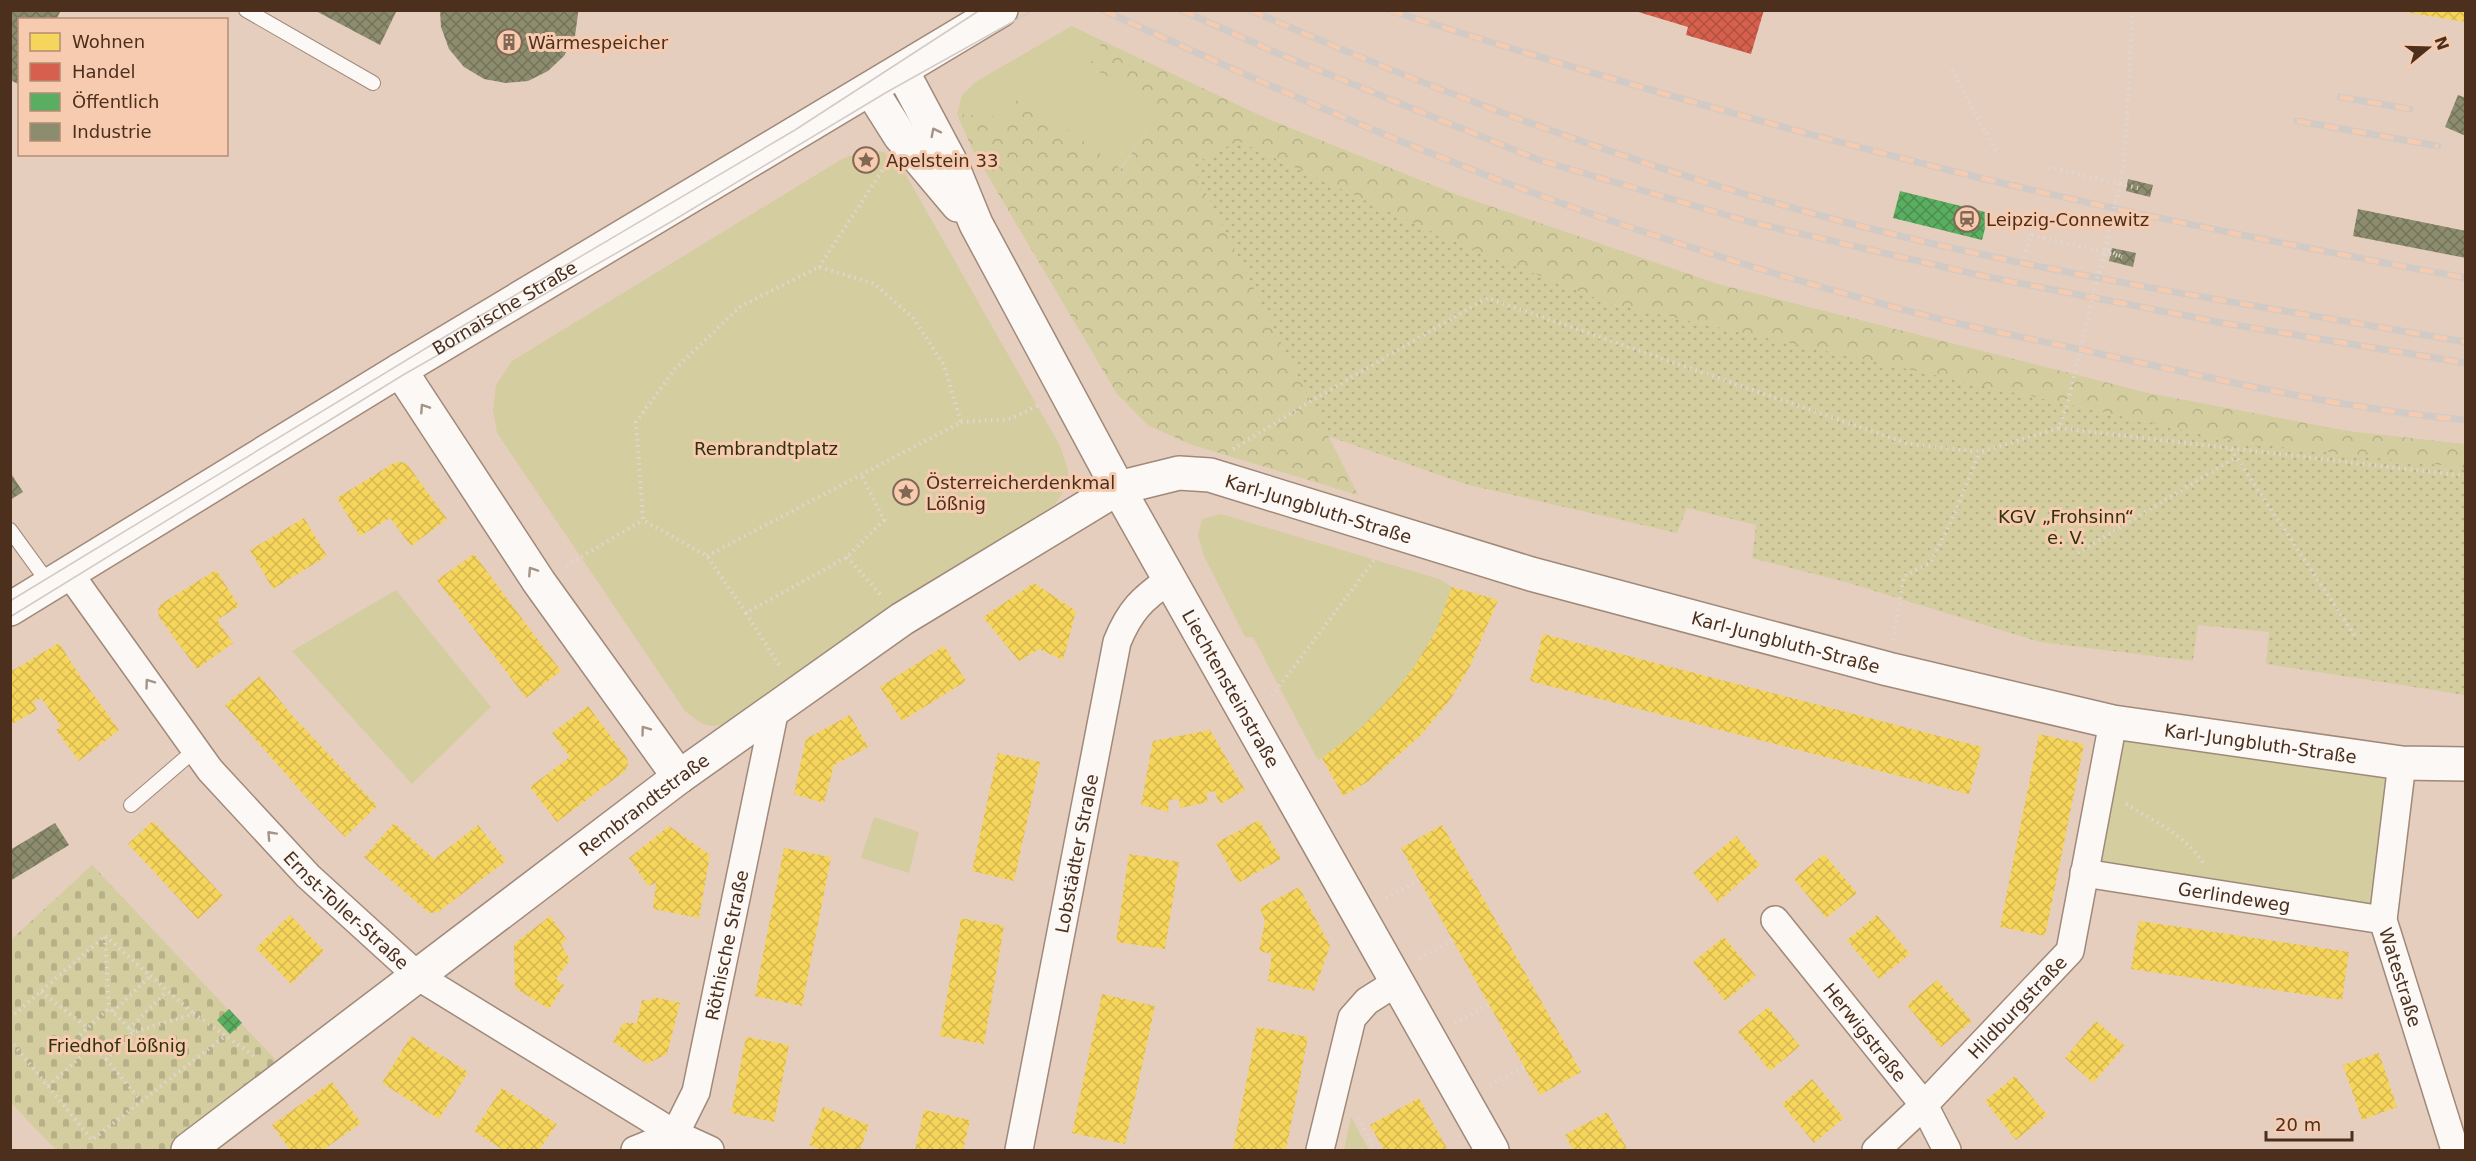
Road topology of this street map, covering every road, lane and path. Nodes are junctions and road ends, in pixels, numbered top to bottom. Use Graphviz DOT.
graph roads {
  1 [pos="246,10"];
  2 [pos="1000,10"];
  3 [pos="2133,10"];
  4 [pos="1952,70"];
  5 [pos="902,71"];
  6 [pos="373,83"];
  7 [pos="871,90"];
  8 [pos="900,136"];
  9 [pos="1997,153"];
  10 [pos="2049,167"];
  11 [pos="2120,184"];
  12 [pos="2127,185"];
  13 [pos="2032,220"];
  14 [pos="976,224"];
  15 [pos="2032,236"];
  16 [pos="2109,237"];
  17 [pos="2106,251"];
  18 [pos="2024,257"];
  19 [pos="2122,257"];
  20 [pos="819,267"];
  21 [pos="2100,273"];
  22 [pos="400,370"];
  23 [pos="1027,411"];
  24 [pos="961,422"];
  25 [pos="2059,428"];
  26 [pos="2231,449"];
  27 [pos="1980,452"];
  28 [pos="2236,457"];
  29 [pos="861,474"];
  30 [pos="1210,475"];
  31 [pos="2466,476"];
  32 [pos="1118,488"];
  33 [pos="643,520"];
  34 [pos="10,530"];
  35 [pos="1393,533"];
  36 [pos="2078,553"];
  37 [pos="707,556"];
  38 [pos="848,557"];
  39 [pos="60,579"];
  40 [pos="1170,579"];
  41 [pos="539,582"];
  42 [pos="887,601"];
  43 [pos="10,609"];
  44 [pos="746,613"];
  45 [pos="1897,618"];
  46 [pos="2358,639"];
  47 [pos="786,701"];
  48 [pos="1249,721"];
  49 [pos="2113,722"];
  50 [pos="196,749"];
  51 [pos="2402,763"];
  52 [pos="2466,764"];
  53 [pos="679,777"];
  54 [pos="2128,794"];
  55 [pos="131,805"];
  56 [pos="2206,867"];
  57 [pos="2084,873"];
  58 [pos="1419,880"];
  59 [pos="1358,913"];
  60 [pos="1775,920"];
  61 [pos="2383,920"];
  62 [pos="105,936"];
  63 [pos="1453,940"];
  64 [pos="150,976"];
  65 [pos="419,977"];
  66 [pos="1394,978"];
  67 [pos="167,991"];
  68 [pos="41,992"];
  69 [pos="1489,1005"];
  70 [pos="109,1008"];
  71 [pos="113,1012"];
  72 [pos="194,1014"];
  73 [pos="10,1018"];
  74 [pos="88,1028"];
  75 [pos="131,1030"];
  76 [pos="225,1036"];
  77 [pos="1428,1038"];
  78 [pos="10,1040"];
  79 [pos="92,1047"];
  80 [pos="250,1053"];
  81 [pos="106,1059"];
  82 [pos="1524,1067"];
  83 [pos="48,1086"];
  84 [pos="1463,1099"];
  85 [pos="141,1101"];
  86 [pos="1924,1105"];
  87 [pos="675,1134"];
  88 [pos="188,1150"];
  89 [pos="635,1150"];
  90 [pos="710,1150"];
  91 [pos="1019,1150"];
  92 [pos="1320,1150"];
  93 [pos="1492,1150"];
  94 [pos="1876,1150"];
  95 [pos="1947,1150"];
  96 [pos="2456,1150"];
  1 -- 6 [label="lane"];
  2 -- 5 [label="street, Bornaische Straße"];
  3 -- 11 [label="path"];
  4 -- 9 [label="path"];
  5 -- 7 [label="street, Bornaische Straße"];
  14 -- 5 [label="street, Liechtensteinstraße, one-way"];
  7 -- 8 [label="street, Liechtensteinstraße"];
  7 -- 22 [label="street, Bornaische Straße"];
  8 -- 14 [label="street, Liechtensteinstraße"];
  8 -- 20 [label="path"];
  10 -- 11 [label="path, bridge"];
  11 -- 12 [label="path"];
  11 -- 17 [label="path, bridge"];
  13 -- 15 [label="path"];
  14 -- 32 [label="street, Liechtensteinstraße"];
  15 -- 17 [label="path, bridge"];
  15 -- 18 [label="path"];
  16 -- 17 [label="path"];
  17 -- 19 [label="path, bridge"];
  17 -- 21 [label="path"];
  17 -- 25 [label="path, bridge"];
  20 -- 24 [label="path"];
  20 -- 33 [label="path"];
  22 -- 39 [label="street, Bornaische Straße"];
  41 -- 22 [label="street, one-way"];
  23 -- 24 [label="path"];
  24 -- 29 [label="path"];
  25 -- 26 [label="path"];
  25 -- 27 [label="path"];
  26 -- 28 [label="path"];
  26 -- 31 [label="path"];
  27 -- 30 [label="path"];
  27 -- 45 [label="path"];
  28 -- 36 [label="path"];
  28 -- 46 [label="path"];
  29 -- 37 [label="path"];
  29 -- 38 [label="path"];
  30 -- 32 [label="street, Karl-Jungbluth-Straße"];
  30 -- 35 [label="street, Karl-Jungbluth-Straße"];
  32 -- 40 [label="street, Liechtensteinstraße"];
  32 -- 47 [label="street, Rembrandtstraße"];
  33 -- 37 [label="path"];
  33 -- 41 [label="path"];
  34 -- 39 [label="lane"];
  35 -- 48 [label="path"];
  35 -- 49 [label="street, Karl-Jungbluth-Straße"];
  37 -- 44 [label="path"];
  38 -- 42 [label="path"];
  38 -- 44 [label="path"];
  39 -- 43 [label="street, Bornaische Straße"];
  50 -- 39 [label="street, Ernst-Toller-Straße, one-way"];
  40 -- 48 [label="street, Liechtensteinstraße"];
  40 -- 91 [label="street, Lobstädter Straße"];
  53 -- 41 [label="street, one-way"];
  44 -- 47 [label="path"];
  47 -- 53 [label="street, Rembrandtstraße"];
  47 -- 87 [label="street, Röthische Straße"];
  48 -- 59 [label="street, Liechtensteinstraße"];
  49 -- 51 [label="street, Karl-Jungbluth-Straße"];
  49 -- 57 [label="street, Hildburgstraße"];
  50 -- 55 [label="lane"];
  65 -- 50 [label="street, Ernst-Toller-Straße, one-way"];
  51 -- 52 [label="street, Karl-Jungbluth-Straße"];
  51 -- 61 [label="street, Watestraße"];
  53 -- 65 [label="street, Rembrandtstraße"];
  54 -- 56 [label="path"];
  57 -- 61 [label="street, Gerlindeweg"];
  57 -- 86 [label="street, Hildburgstraße"];
  58 -- 59 [label="path"];
  59 -- 66 [label="street, Liechtensteinstraße"];
  60 -- 86 [label="street, Herwigstraße"];
  61 -- 96 [label="street, Watestraße"];
  62 -- 64 [label="path"];
  62 -- 68 [label="path"];
  62 -- 70 [label="path"];
  63 -- 66 [label="path"];
  64 -- 67 [label="path"];
  64 -- 71 [label="path"];
  65 -- 87 [label="street, Ernst-Toller-Straße"];
  65 -- 88 [label="street, Rembrandtstraße"];
  66 -- 77 [label="street, Liechtensteinstraße"];
  66 -- 92 [label="street"];
  67 -- 72 [label="path"];
  67 -- 75 [label="path"];
  68 -- 73 [label="path"];
  68 -- 74 [label="path"];
  69 -- 77 [label="path"];
  70 -- 71 [label="path"];
  70 -- 74 [label="path"];
  71 -- 75 [label="path"];
  72 -- 75 [label="path"];
  72 -- 76 [label="path"];
  74 -- 79 [label="path"];
  75 -- 81 [label="path"];
  76 -- 80 [label="path"];
  76 -- 85 [label="path"];
  77 -- 84 [label="street, Liechtensteinstraße"];
  78 -- 83 [label="path"];
  79 -- 81 [label="path"];
  79 -- 83 [label="path"];
  81 -- 85 [label="path"];
  82 -- 84 [label="path"];
  83 -- 85 [label="path"];
  84 -- 93 [label="street, Liechtensteinstraße"];
  86 -- 94 [label="street, Hildburgstraße"];
  86 -- 95 [label="street, Herwigstraße"];
  87 -- 89 [label="street"];
  87 -- 90 [label="street, Ernst-Toller-Straße"];
}
